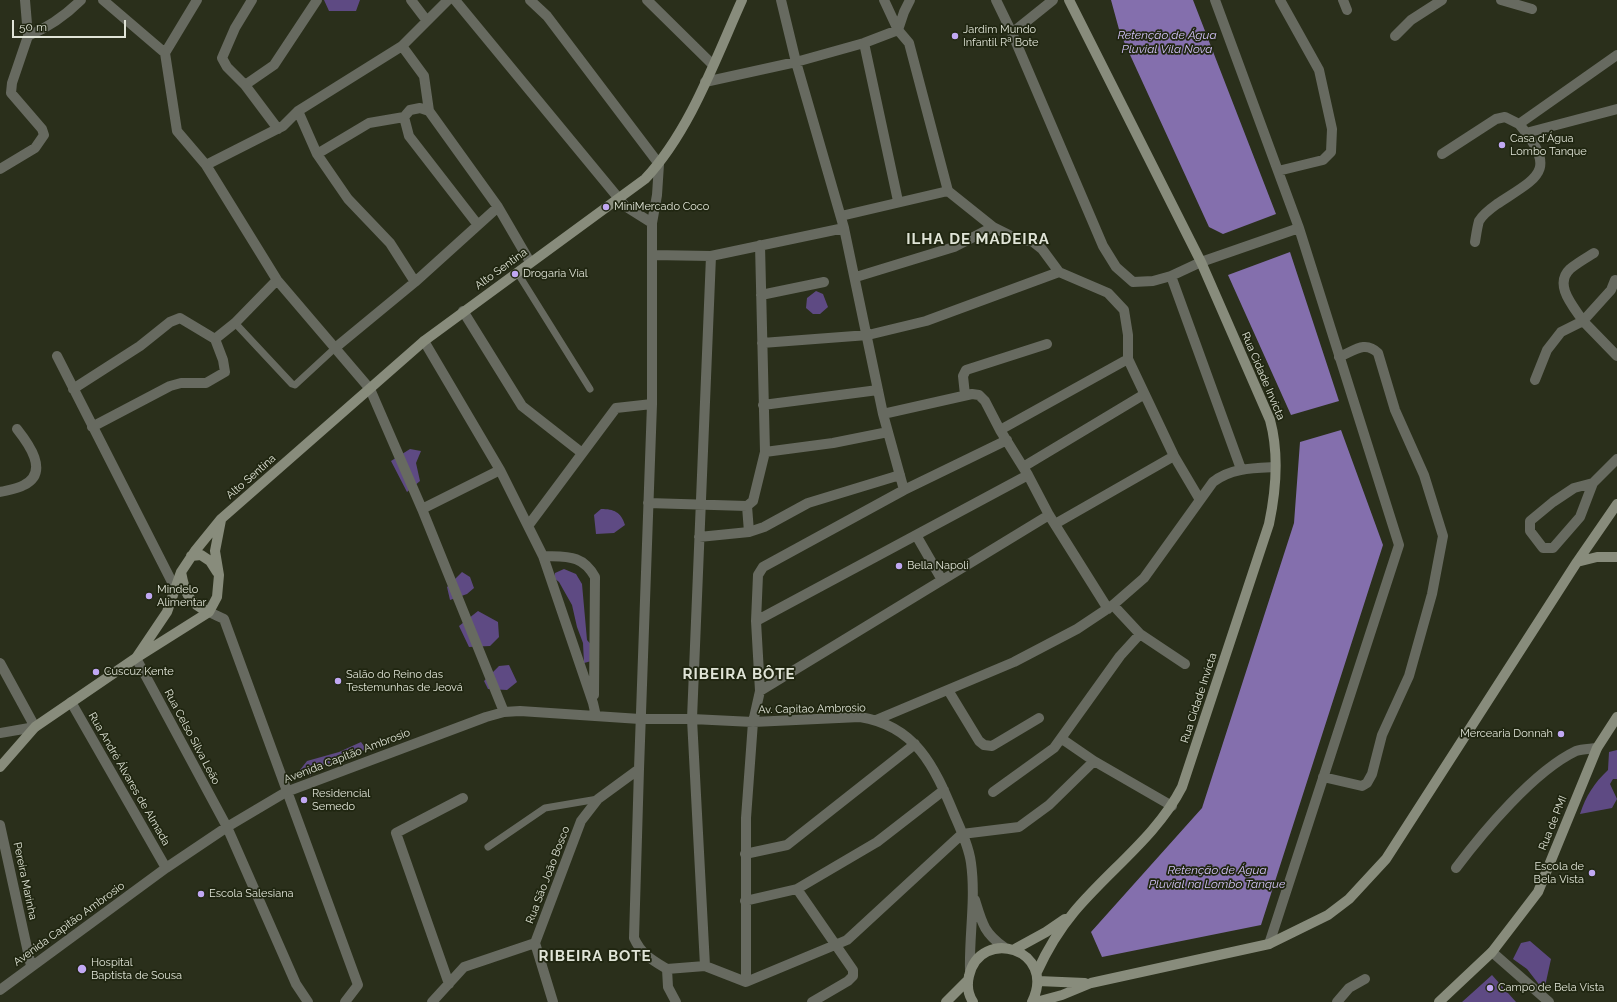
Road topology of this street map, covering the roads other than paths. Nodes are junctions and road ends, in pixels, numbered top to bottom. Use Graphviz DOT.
graph roads {
  1 [pos="25,0"];
  2 [pos="81,0"];
  3 [pos="103,0"];
  4 [pos="197,0"];
  5 [pos="252,0"];
  6 [pos="317,0"];
  7 [pos="411,0"];
  8 [pos="448,0"];
  9 [pos="455,0"];
  10 [pos="530,0"];
  11 [pos="647,0"];
  12 [pos="742,0"];
  13 [pos="781,0"];
  14 [pos="884,0"];
  15 [pos="910,0"];
  16 [pos="996,0"];
  17 [pos="1053,0"];
  18 [pos="1069,0"];
  19 [pos="1214,0"];
  20 [pos="1280,0"];
  21 [pos="1343,0"];
  22 [pos="1442,0"];
  23 [pos="1501,0"];
  24 [pos="1532,9"];
  25 [pos="1347,10"];
  26 [pos="427,21"];
  27 [pos="898,30"];
  28 [pos="1012,33"];
  29 [pos="28,36"];
  30 [pos="1395,36"];
  31 [pos="864,43"];
  32 [pos="402,46"];
  33 [pos="165,53"];
  34 [pos="1617,56"];
  35 [pos="796,62"];
  36 [pos="713,65"];
  37 [pos="705,82"];
  38 [pos="245,85"];
  39 [pos="298,110"];
  40 [pos="1617,110"];
  41 [pos="429,111"];
  42 [pos="404,118"];
  43 [pos="1519,124"];
  44 [pos="278,129"];
  45 [pos="1526,133"];
  46 [pos="317,154"];
  47 [pos="1442,154"];
  48 [pos="659,164"];
  49 [pos="206,165"];
  50 [pos="0,169"];
  51 [pos="1278,171"];
  52 [pos="948,191"];
  53 [pos="619,198"];
  54 [pos="898,201"];
  55 [pos="498,207"];
  56 [pos="841,216"];
  57 [pos="652,223"];
  58 [pos="478,225"];
  59 [pos="993,227"];
  60 [pos="844,228"];
  61 [pos="1299,228"];
  62 [pos="1475,242"];
  63 [pos="760,245"];
  64 [pos="1594,253"];
  65 [pos="652,255"];
  66 [pos="711,256"];
  67 [pos="530,262"];
  68 [pos="1201,262"];
  69 [pos="517,272"];
  70 [pos="1059,272"];
  71 [pos="1171,276"];
  72 [pos="856,277"];
  73 [pos="277,280"];
  74 [pos="1615,280"];
  75 [pos="415,282"];
  76 [pos="824,282"];
  77 [pos="761,295"];
  78 [pos="463,311"];
  79 [pos="1583,321"];
  80 [pos="235,323"];
  81 [pos="868,335"];
  82 [pos="215,339"];
  83 [pos="424,341"];
  84 [pos="762,343"];
  85 [pos="1047,344"];
  86 [pos="335,348"];
  87 [pos="57,356"];
  88 [pos="1617,356"];
  89 [pos="1340,357"];
  90 [pos="1128,359"];
  91 [pos="1535,380"];
  92 [pos="73,389"];
  93 [pos="370,389"];
  94 [pos="590,390"];
  95 [pos="878,390"];
  96 [pos="965,395"];
  97 [pos="1143,395"];
  98 [pos="652,404"];
  99 [pos="763,405"];
  100 [pos="883,414"];
  101 [pos="92,427"];
  102 [pos="17,430"];
  103 [pos="1000,430"];
  104 [pos="888,432"];
  105 [pos="1006,440"];
  106 [pos="765,452"];
  107 [pos="582,453"];
  108 [pos="1174,456"];
  109 [pos="1617,459"];
  110 [pos="1275,467"];
  111 [pos="1241,469"];
  112 [pos="500,470"];
  113 [pos="1026,471"];
  114 [pos="900,475"];
  115 [pos="1593,483"];
  116 [pos="904,490"];
  117 [pos="0,492"];
  118 [pos="1200,500"];
  119 [pos="648,503"];
  120 [pos="700,504"];
  121 [pos="1617,504"];
  122 [pos="747,506"];
  123 [pos="422,509"];
  124 [pos="1049,515"];
  125 [pos="221,519"];
  126 [pos="1055,524"];
  127 [pos="528,526"];
  128 [pos="750,532"];
  129 [pos="916,535"];
  130 [pos="699,537"];
  131 [pos="191,556"];
  132 [pos="543,556"];
  133 [pos="1617,557"];
  134 [pos="1577,562"];
  135 [pos="181,572"];
  136 [pos="218,576"];
  137 [pos="942,580"];
  138 [pos="174,586"];
  139 [pos="1110,607"];
  140 [pos="209,612"];
  141 [pos="756,621"];
  142 [pos="1140,634"];
  143 [pos="136,658"];
  144 [pos="0,663"];
  145 [pos="1185,664"];
  146 [pos="948,690"];
  147 [pos="760,691"];
  148 [pos="71,702"];
  149 [pos="593,703"];
  150 [pos="504,712"];
  151 [pos="596,716"];
  152 [pos="1617,717"];
  153 [pos="1039,718"];
  154 [pos="640,719"];
  155 [pos="692,719"];
  156 [pos="876,720"];
  157 [pos="754,722"];
  158 [pos="35,727"];
  159 [pos="0,733"];
  160 [pos="1062,739"];
  161 [pos="915,744"];
  162 [pos="1597,748"];
  163 [pos="1094,760"];
  164 [pos="0,767"];
  165 [pos="639,769"];
  166 [pos="1323,776"];
  167 [pos="944,790"];
  168 [pos="286,792"];
  169 [pos="993,792"];
  170 [pos="463,798"];
  171 [pos="598,799"];
  172 [pos="1172,806"];
  173 [pos="227,827"];
  174 [pos="1,829"];
  175 [pos="962,834"];
  176 [pos="488,847"];
  177 [pos="745,854"];
  178 [pos="166,868"];
  179 [pos="1456,868"];
  180 [pos="972,888"];
  181 [pos="797,889"];
  182 [pos="745,902"];
  183 [pos="1074,912"];
  184 [pos="535,943"];
  185 [pos="1269,944"];
  186 [pos="835,945"];
  187 [pos="1004,948"];
  188 [pos="1015,949"];
  189 [pos="1492,952"];
  190 [pos="31,966"];
  191 [pos="704,966"];
  192 [pos="667,969"];
  193 [pos="969,975"];
  194 [pos="1038,976"];
  195 [pos="1364,979"];
  196 [pos="746,982"];
  197 [pos="1091,983"];
  198 [pos="449,984"];
  199 [pos="1,987"];
  200 [pos="308,1002"];
  201 [pos="345,1002"];
  202 [pos="432,1002"];
  203 [pos="553,1002"];
  204 [pos="676,1002"];
  205 [pos="812,1002"];
  206 [pos="946,1002"];
  207 [pos="974,1002"];
  208 [pos="1032,1002"];
  209 [pos="1036,1002"];
  210 [pos="1338,1002"];
  211 [pos="1439,1002"];
  212 [pos="1549,1002"];
  1 -- 29 [label="street"];
  2 -- 29 [label="street"];
  3 -- 33 [label="street"];
  4 -- 33 [label="street"];
  5 -- 38 [label="street"];
  6 -- 38 [label="street"];
  7 -- 26 [label="street"];
  8 -- 26 [label="street"];
  9 -- 53 [label="street"];
  10 -- 48 [label="street"];
  11 -- 36 [label="street"];
  12 -- 36 [label="main road, Alto Sentina"];
  13 -- 35 [label="street"];
  14 -- 27 [label="street"];
  15 -- 27 [label="street"];
  16 -- 28 [label="street"];
  17 -- 28 [label="street"];
  18 -- 68 [label="main road, Rua Cidade Invicta"];
  19 -- 51 [label="street"];
  20 -- 51 [label="street"];
  21 -- 25 [label="street"];
  22 -- 30 [label="street"];
  23 -- 24 [label="street"];
  26 -- 32 [label="street"];
  27 -- 31 [label="street"];
  27 -- 52 [label="street"];
  28 -- 71 [label="street"];
  29 -- 50 [label="street"];
  31 -- 35 [label="street"];
  31 -- 54 [label="street"];
  32 -- 39 [label="street"];
  32 -- 41 [label="street"];
  33 -- 49 [label="street"];
  34 -- 43 [label="street"];
  35 -- 37 [label="street"];
  35 -- 56 [label="street"];
  36 -- 37 [label="main road, Alto Sentina"];
  37 -- 48 [label="main road, Alto Sentina"];
  38 -- 44 [label="street"];
  39 -- 44 [label="street"];
  39 -- 46 [label="street"];
  40 -- 45 [label="street"];
  41 -- 42 [label="street"];
  41 -- 55 [label="street"];
  42 -- 46 [label="street"];
  42 -- 58 [label="street"];
  43 -- 45 [label="street"];
  43 -- 47 [label="street"];
  44 -- 49 [label="street"];
  45 -- 62 [label="street"];
  46 -- 75 [label="street"];
  48 -- 53 [label="main road, Alto Sentina"];
  48 -- 57 [label="street"];
  49 -- 73 [label="street"];
  51 -- 61 [label="street"];
  52 -- 54 [label="street"];
  52 -- 59 [label="street"];
  53 -- 57 [label="street"];
  53 -- 67 [label="main road, Alto Sentina"];
  54 -- 56 [label="street"];
  55 -- 58 [label="street"];
  55 -- 67 [label="street"];
  56 -- 60 [label="street"];
  57 -- 65 [label="street"];
  58 -- 75 [label="street"];
  59 -- 70 [label="street"];
  59 -- 72 [label="street"];
  60 -- 63 [label="street"];
  60 -- 72 [label="street"];
  61 -- 68 [label="street"];
  61 -- 89 [label="street"];
  63 -- 66 [label="street"];
  63 -- 77 [label="street"];
  64 -- 79 [label="street"];
  65 -- 66 [label="street"];
  65 -- 98 [label="street"];
  66 -- 120 [label="street"];
  67 -- 69 [label="main road, Alto Sentina"];
  68 -- 71 [label="street"];
  68 -- 110 [label="main road, Rua Cidade Invicta"];
  69 -- 78 [label="main road, Alto Sentina"];
  69 -- 94 [label="lane"];
  70 -- 81 [label="street"];
  70 -- 90 [label="street"];
  71 -- 111 [label="street"];
  72 -- 81 [label="street"];
  73 -- 80 [label="street"];
  73 -- 86 [label="street"];
  74 -- 79 [label="street"];
  75 -- 86 [label="street"];
  76 -- 77 [label="street"];
  77 -- 84 [label="street"];
  78 -- 83 [label="main road, Alto Sentina"];
  78 -- 107 [label="street"];
  79 -- 88 [label="street"];
  79 -- 91 [label="street"];
  80 -- 82 [label="street"];
  80 -- 86 [label="lane"];
  81 -- 84 [label="street"];
  81 -- 95 [label="street"];
  82 -- 92 [label="street"];
  82 -- 101 [label="street"];
  83 -- 93 [label="main road, Alto Sentina"];
  83 -- 112 [label="street"];
  84 -- 99 [label="street"];
  85 -- 96 [label="street"];
  86 -- 93 [label="street"];
  87 -- 92 [label="street"];
  89 -- 166 [label="street"];
  89 -- 166 [label="street"];
  90 -- 97 [label="street"];
  90 -- 103 [label="street"];
  92 -- 101 [label="street"];
  93 -- 123 [label="street"];
  93 -- 125 [label="main road, Alto Sentina"];
  95 -- 99 [label="street"];
  95 -- 100 [label="street"];
  96 -- 100 [label="street"];
  96 -- 103 [label="street"];
  97 -- 108 [label="street"];
  97 -- 113 [label="street"];
  98 -- 107 [label="street"];
  98 -- 119 [label="street"];
  99 -- 106 [label="street"];
  100 -- 104 [label="street"];
  101 -- 138 [label="street"];
  102 -- 117 [label="street"];
  103 -- 105 [label="street"];
  104 -- 106 [label="street"];
  104 -- 114 [label="street"];
  105 -- 113 [label="street"];
  105 -- 116 [label="street"];
  106 -- 122 [label="street"];
  107 -- 127 [label="street"];
  108 -- 118 [label="street"];
  108 -- 126 [label="street"];
  109 -- 115 [label="street"];
  110 -- 111 [label="street"];
  110 -- 172 [label="main road, Rua Cidade Invicta"];
  111 -- 118 [label="street"];
  112 -- 123 [label="street"];
  112 -- 127 [label="street"];
  113 -- 124 [label="street"];
  113 -- 129 [label="street"];
  114 -- 116 [label="street"];
  114 -- 128 [label="street"];
  115 -- 115 [label="street"];
  116 -- 141 [label="street"];
  118 -- 139 [label="street"];
  119 -- 120 [label="street"];
  119 -- 154 [label="street"];
  120 -- 122 [label="street"];
  120 -- 130 [label="street"];
  121 -- 134 [label="main road"];
  122 -- 128 [label="street"];
  123 -- 150 [label="street"];
  124 -- 126 [label="street"];
  124 -- 137 [label="street"];
  125 -- 131 [label="main road, Alto Sentina"];
  125 -- 136 [label="main road"];
  126 -- 139 [label="street"];
  127 -- 132 [label="street"];
  128 -- 130 [label="street"];
  129 -- 137 [label="street"];
  129 -- 141 [label="street"];
  130 -- 155 [label="street"];
  131 -- 135 [label="main road, Alto Sentina"];
  131 -- 136 [label="main road"];
  132 -- 149 [label="street"];
  132 -- 149 [label="street"];
  133 -- 134 [label="main road"];
  134 -- 185 [label="main road"];
  135 -- 138 [label="main road, Alto Sentina"];
  135 -- 140 [label="main road"];
  136 -- 140 [label="main road"];
  137 -- 147 [label="street"];
  138 -- 143 [label="main road, Alto Sentina"];
  139 -- 142 [label="street"];
  139 -- 146 [label="street"];
  140 -- 143 [label="main road, Alto Sentina"];
  140 -- 168 [label="street"];
  141 -- 147 [label="street"];
  142 -- 145 [label="street"];
  142 -- 160 [label="street"];
  143 -- 148 [label="main road, Alto Sentina"];
  143 -- 173 [label="street, Rua Celso Silva Leão"];
  144 -- 158 [label="street"];
  146 -- 153 [label="street"];
  146 -- 156 [label="street"];
  147 -- 157 [label="street"];
  148 -- 158 [label="main road, Alto Sentina"];
  148 -- 178 [label="street, Rua André Álvares de Almada"];
  149 -- 151 [label="street"];
  150 -- 151 [label="street, Avenida Capitão Ambrosio"];
  150 -- 168 [label="street, Avenida Capitão Ambrosio"];
  151 -- 154 [label="street, Avenida Capitão Ambrosio"];
  152 -- 162 [label="main road, Rua de PMI"];
  154 -- 155 [label="street, Av. Capitao Ambrosio"];
  154 -- 165 [label="street"];
  155 -- 157 [label="street, Av. Capitao Ambrosio"];
  155 -- 191 [label="street"];
  156 -- 157 [label="street, Av. Capitao Ambrosio"];
  156 -- 161 [label="street, Av. Capitao Ambrosio"];
  157 -- 177 [label="street"];
  158 -- 159 [label="street"];
  158 -- 164 [label="main road, Alto Sentina"];
  160 -- 163 [label="street"];
  160 -- 169 [label="street"];
  161 -- 167 [label="street, Av. Capitao Ambrosio"];
  161 -- 177 [label="street"];
  162 -- 179 [label="street"];
  162 -- 189 [label="main road, Rua de PMI"];
  163 -- 172 [label="street"];
  163 -- 175 [label="street"];
  165 -- 171 [label="street, Rua São João Bosco"];
  165 -- 192 [label="street"];
  166 -- 185 [label="street"];
  167 -- 175 [label="street, Av. Capitao Ambrosio"];
  167 -- 181 [label="street"];
  168 -- 173 [label="street, Avenida Capitão Ambrosio"];
  168 -- 201 [label="street"];
  170 -- 198 [label="street"];
  171 -- 176 [label="lane"];
  171 -- 184 [label="street, Rua São João Bosco"];
  172 -- 183 [label="main road, Rua Cidade Invicta"];
  173 -- 178 [label="street, Avenida Capitão Ambrosio"];
  173 -- 200 [label="street, Rua Celso Silva Leão"];
  174 -- 190 [label="street, Pereira Marinha"];
  175 -- 180 [label="street, Av. Capitao Ambrosio"];
  175 -- 186 [label="street"];
  177 -- 182 [label="street"];
  178 -- 190 [label="street, Avenida Capitão Ambrosio"];
  180 -- 187 [label="street, Av. Capitao Ambrosio"];
  180 -- 193 [label="street, Av. Capitao Ambrosio"];
  181 -- 182 [label="street"];
  181 -- 186 [label="street"];
  182 -- 196 [label="street"];
  183 -- 188 [label="main road, Rua Cidade Invicta"];
  183 -- 194 [label="main road, Rua Cidade Invicta"];
  184 -- 198 [label="street"];
  184 -- 203 [label="street"];
  185 -- 197 [label="main road"];
  186 -- 196 [label="street"];
  186 -- 205 [label="street"];
  187 -- 188 [label="main road"];
  187 -- 193 [label="main road"];
  188 -- 194 [label="main road"];
  189 -- 211 [label="main road, Rua de PMI"];
  189 -- 212 [label="street"];
  190 -- 199 [label="street, Avenida Capitão Ambrosio"];
  191 -- 192 [label="street"];
  191 -- 196 [label="street"];
  192 -- 204 [label="street"];
  193 -- 206 [label="main road"];
  193 -- 207 [label="main road"];
  194 -- 197 [label="main road"];
  194 -- 208 [label="main road, Rua Cidade Invicta"];
  195 -- 210 [label="street"];
  197 -- 209 [label="main road"];
  198 -- 202 [label="street"];
}
